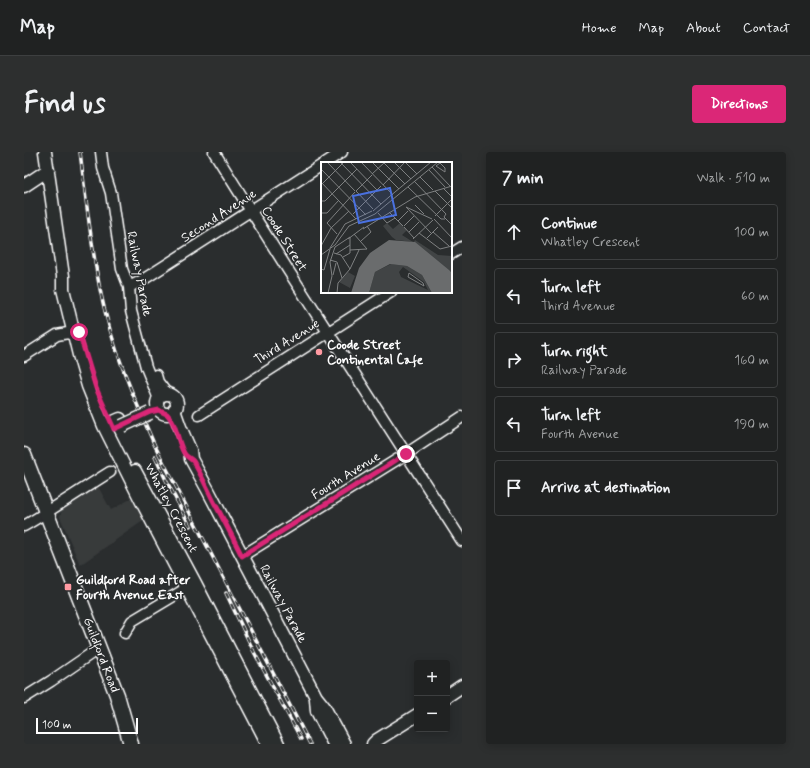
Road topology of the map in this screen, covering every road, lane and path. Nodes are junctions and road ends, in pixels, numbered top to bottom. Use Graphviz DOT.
graph roads {
  1 [pos="46,152"];
  2 [pos="101,152"];
  3 [pos="108,152"];
  4 [pos="214,152"];
  5 [pos="342,152"];
  6 [pos="327,162"];
  7 [pos="321,166"];
  8 [pos="48,170"];
  9 [pos="24,186"];
  10 [pos="251,211"];
  11 [pos="462,246"];
  12 [pos="452,253"];
  13 [pos="131,286"];
  14 [pos="389,293"];
  15 [pos="74,330"];
  16 [pos="328,333"];
  17 [pos="24,356"];
  18 [pos="160,406"];
  19 [pos="198,415"];
  20 [pos="462,417"];
  21 [pos="113,426"];
  22 [pos="406,454"];
  23 [pos="24,455"];
  24 [pos="110,472"];
  25 [pos="46,512"];
  26 [pos="24,526"];
  27 [pos="462,541"];
  28 [pos="242,556"];
  29 [pos="191,585"];
  30 [pos="126,633"];
  31 [pos="99,650"];
  32 [pos="462,686"];
  33 [pos="450,694"];
  34 [pos="316,697"];
  35 [pos="24,698"];
  36 [pos="414,717"];
  37 [pos="375,742"];
  38 [pos="131,744"];
  39 [pos="268,744"];
  40 [pos="278,744"];
  41 [pos="334,744"];
  42 [pos="344,744"];
  43 [pos="362,744"];
  1 -- 8 [label="main road, Whatley Crescent"];
  2 -- 13 [label="street, Railway Parade"];
  3 -- 13 [label="street, Railway Parade"];
  4 -- 10 [label="street, Coode Street"];
  5 -- 6 [label="street"];
  7 -- 10 [label="street, Second Avenue"];
  8 -- 9 [label="main road"];
  8 -- 15 [label="main road, Whatley Crescent"];
  10 -- 13 [label="street, Second Avenue"];
  10 -- 16 [label="street, Coode Street"];
  11 -- 12 [label="street"];
  13 -- 18 [label="street, Railway Parade"];
  14 -- 16 [label="street, Third Avenue"];
  15 -- 17 [label="street"];
  15 -- 21 [label="main road, Whatley Crescent"];
  16 -- 19 [label="street, Third Avenue"];
  16 -- 22 [label="street, Coode Street"];
  18 -- 21 [label="main road, bridge"];
  18 -- 28 [label="main road, Railway Parade"];
  20 -- 22 [label="street, Fourth Avenue"];
  21 -- 29 [label="main road, Whatley Crescent"];
  22 -- 27 [label="street, Coode Street"];
  22 -- 28 [label="street, Fourth Avenue"];
  23 -- 25 [label="highway, Guildford Road"];
  24 -- 25 [label="street"];
  25 -- 26 [label="street"];
  25 -- 31 [label="highway, Guildford Road"];
  28 -- 34 [label="main road, Railway Parade"];
  29 -- 30 [label="street"];
  29 -- 39 [label="main road, Whatley Crescent"];
  29 -- 40 [label="main road, Whatley Crescent"];
  31 -- 35 [label="street"];
  31 -- 38 [label="highway, Guildford Road"];
  32 -- 33 [label="main road"];
  34 -- 41 [label="main road, Railway Parade"];
  34 -- 42 [label="main road, Railway Parade"];
  36 -- 37 [label="main road"];
  37 -- 43 [label="main road"];
}
